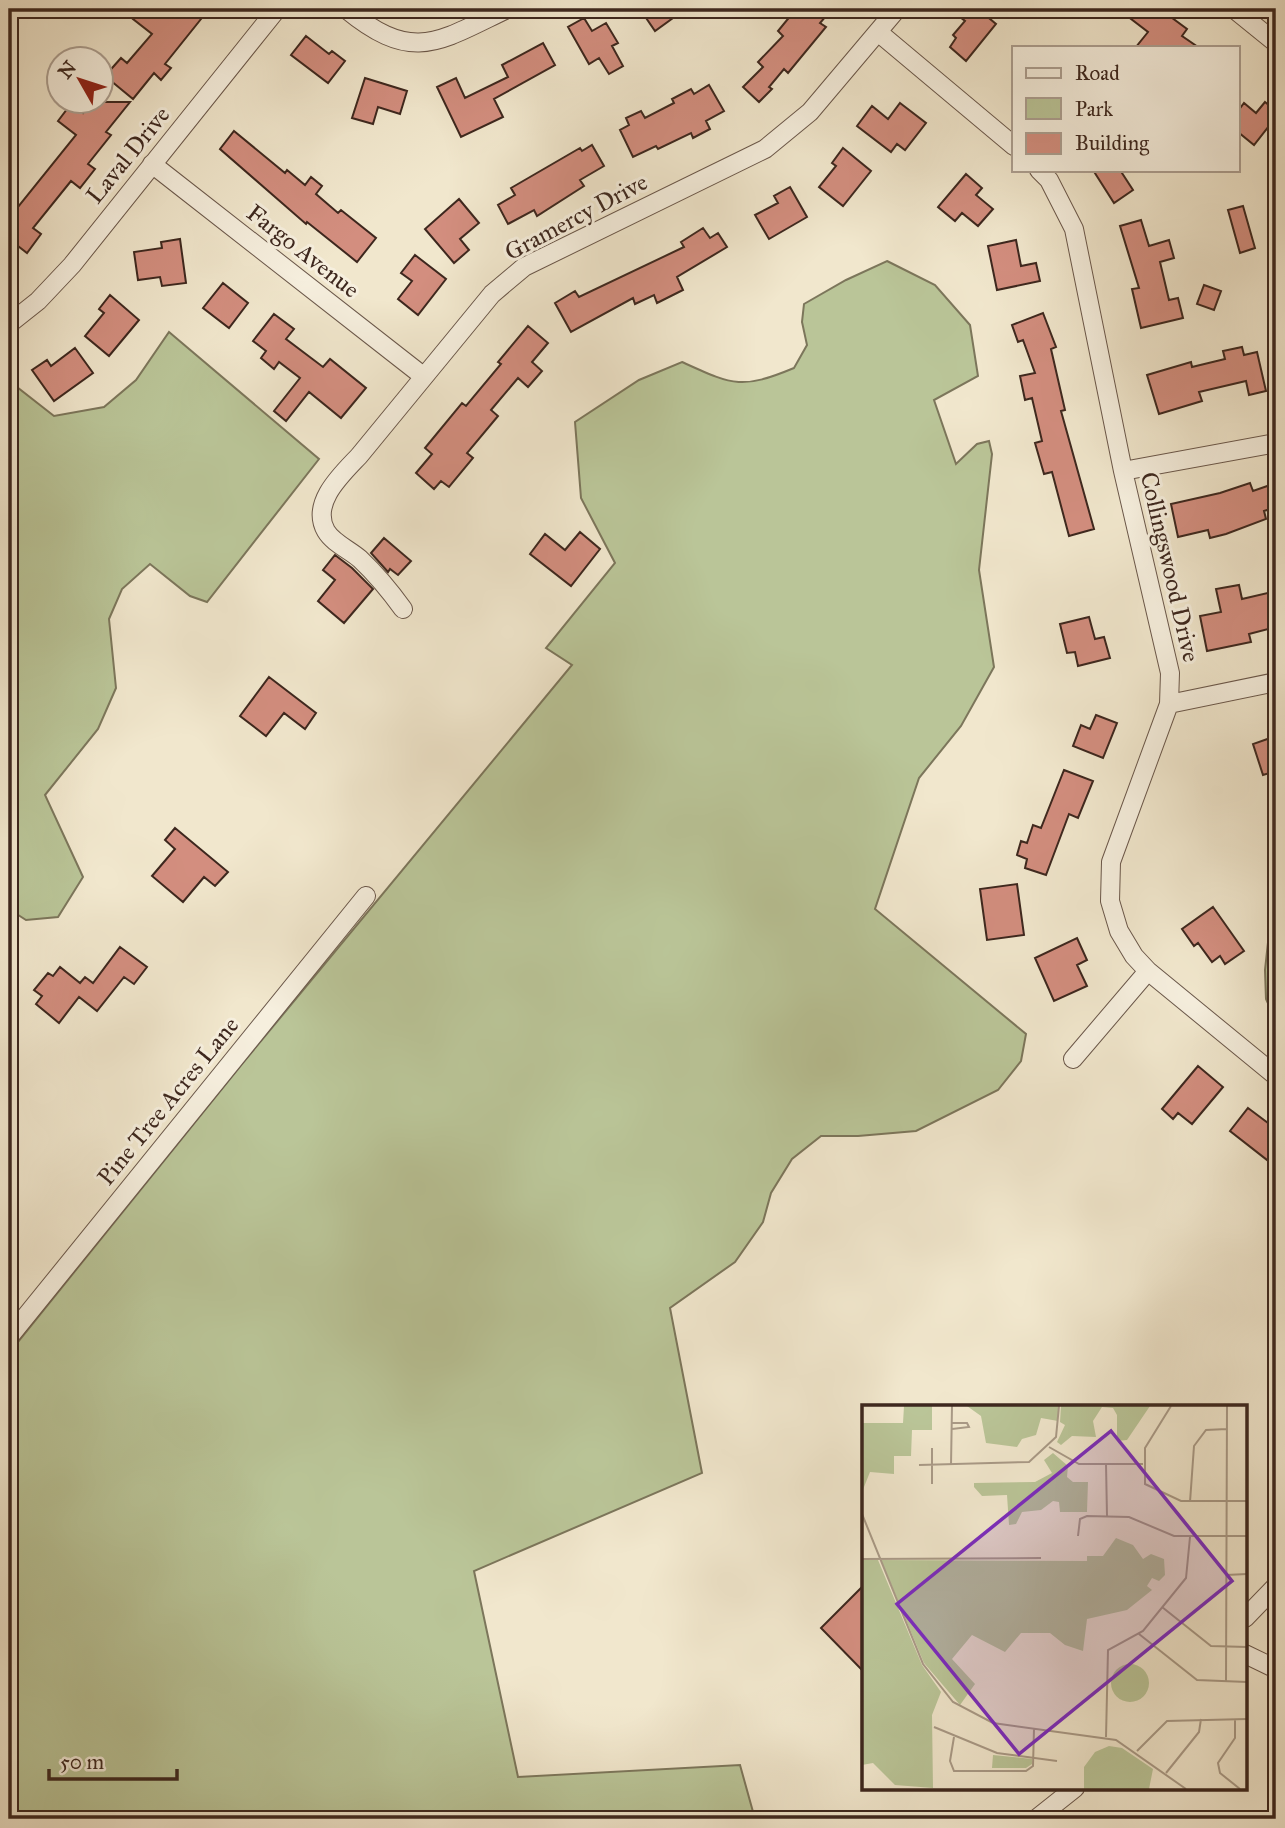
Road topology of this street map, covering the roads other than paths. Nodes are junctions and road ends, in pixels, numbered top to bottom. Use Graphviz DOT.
graph roads {
  1 [pos="277,9"];
  2 [pos="346,9"];
  3 [pos="507,9"];
  4 [pos="897,9"];
  5 [pos="1234,9"];
  6 [pos="878,33"];
  7 [pos="1276,43"];
  8 [pos="1012,144"];
  9 [pos="152,164"];
  10 [pos="1041,172"];
  11 [pos="9,324"];
  12 [pos="423,376"];
  13 [pos="1276,443"];
  14 [pos="1124,471"];
  15 [pos="403,609"];
  16 [pos="1276,682"];
  17 [pos="1169,704"];
  18 [pos="366,896"];
  19 [pos="1148,971"];
  20 [pos="1073,1059"];
  21 [pos="1276,1076"];
  22 [pos="9,1337"];
  23 [pos="1276,1586"];
  24 [pos="1246,1617"];
  25 [pos="1246,1654"];
  26 [pos="1276,1669"];
  27 [pos="1072,1790"];
  28 [pos="1036,1819"];
  1 -- 9 [label="street, Laval Drive"];
  2 -- 3 [label="street"];
  4 -- 6 [label="street, Gramercy Drive"];
  5 -- 7 [label="street"];
  6 -- 8 [label="street"];
  6 -- 12 [label="street, Gramercy Drive"];
  9 -- 11 [label="street, Laval Drive"];
  9 -- 12 [label="street, Fargo Avenue"];
  10 -- 14 [label="street, Collingswood Drive"];
  12 -- 15 [label="street, Gramercy Drive"];
  13 -- 14 [label="street"];
  14 -- 17 [label="street, Collingswood Drive"];
  16 -- 17 [label="street"];
  17 -- 19 [label="street, Collingswood Drive"];
  18 -- 22 [label="street, Pine Tree Acres Lane"];
  19 -- 20 [label="street"];
  19 -- 21 [label="street, Collingswood Drive"];
  23 -- 24 [label="street"];
  25 -- 26 [label="street"];
  27 -- 28 [label="street"];
}
